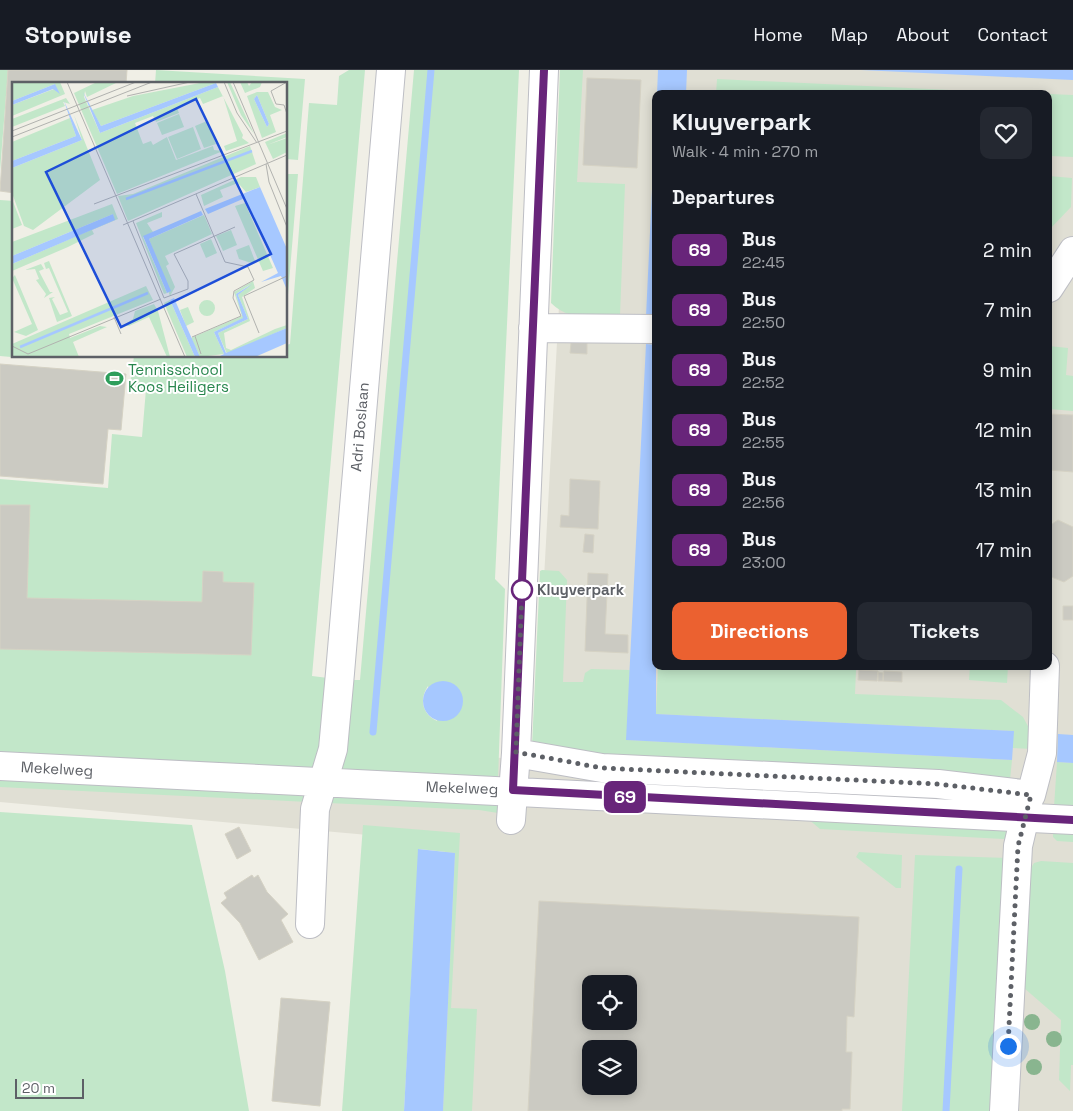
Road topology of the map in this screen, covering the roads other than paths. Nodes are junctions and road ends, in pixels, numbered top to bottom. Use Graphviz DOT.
graph roads {
  1 [pos="391,70"];
  2 [pos="544,70"];
  3 [pos="1073,251"];
  4 [pos="1052,283"];
  5 [pos="533,328"];
  6 [pos="652,329"];
  7 [pos="1045,670"];
  8 [pos="516,752"];
  9 [pos="0,766"];
  10 [pos="324,783"];
  11 [pos="513,790"];
  12 [pos="1028,806"];
  13 [pos="511,820"];
  14 [pos="1073,820"];
  15 [pos="310,924"];
  16 [pos="1004,1111"];
  1 -- 10 [label="street, Adri Boslaan"];
  2 -- 5 [label="street"];
  3 -- 4 [label="street"];
  5 -- 6 [label="street"];
  5 -- 8 [label="street"];
  7 -- 12 [label="street"];
  8 -- 11 [label="street"];
  8 -- 12 [label="street"];
  9 -- 10 [label="street, Mekelweg"];
  10 -- 11 [label="street, Mekelweg"];
  10 -- 15 [label="street, Adri Boslaan"];
  11 -- 12 [label="street, Mekelweg"];
  11 -- 13 [label="street"];
  12 -- 14 [label="street, Mekelweg"];
  12 -- 16 [label="street"];
}
